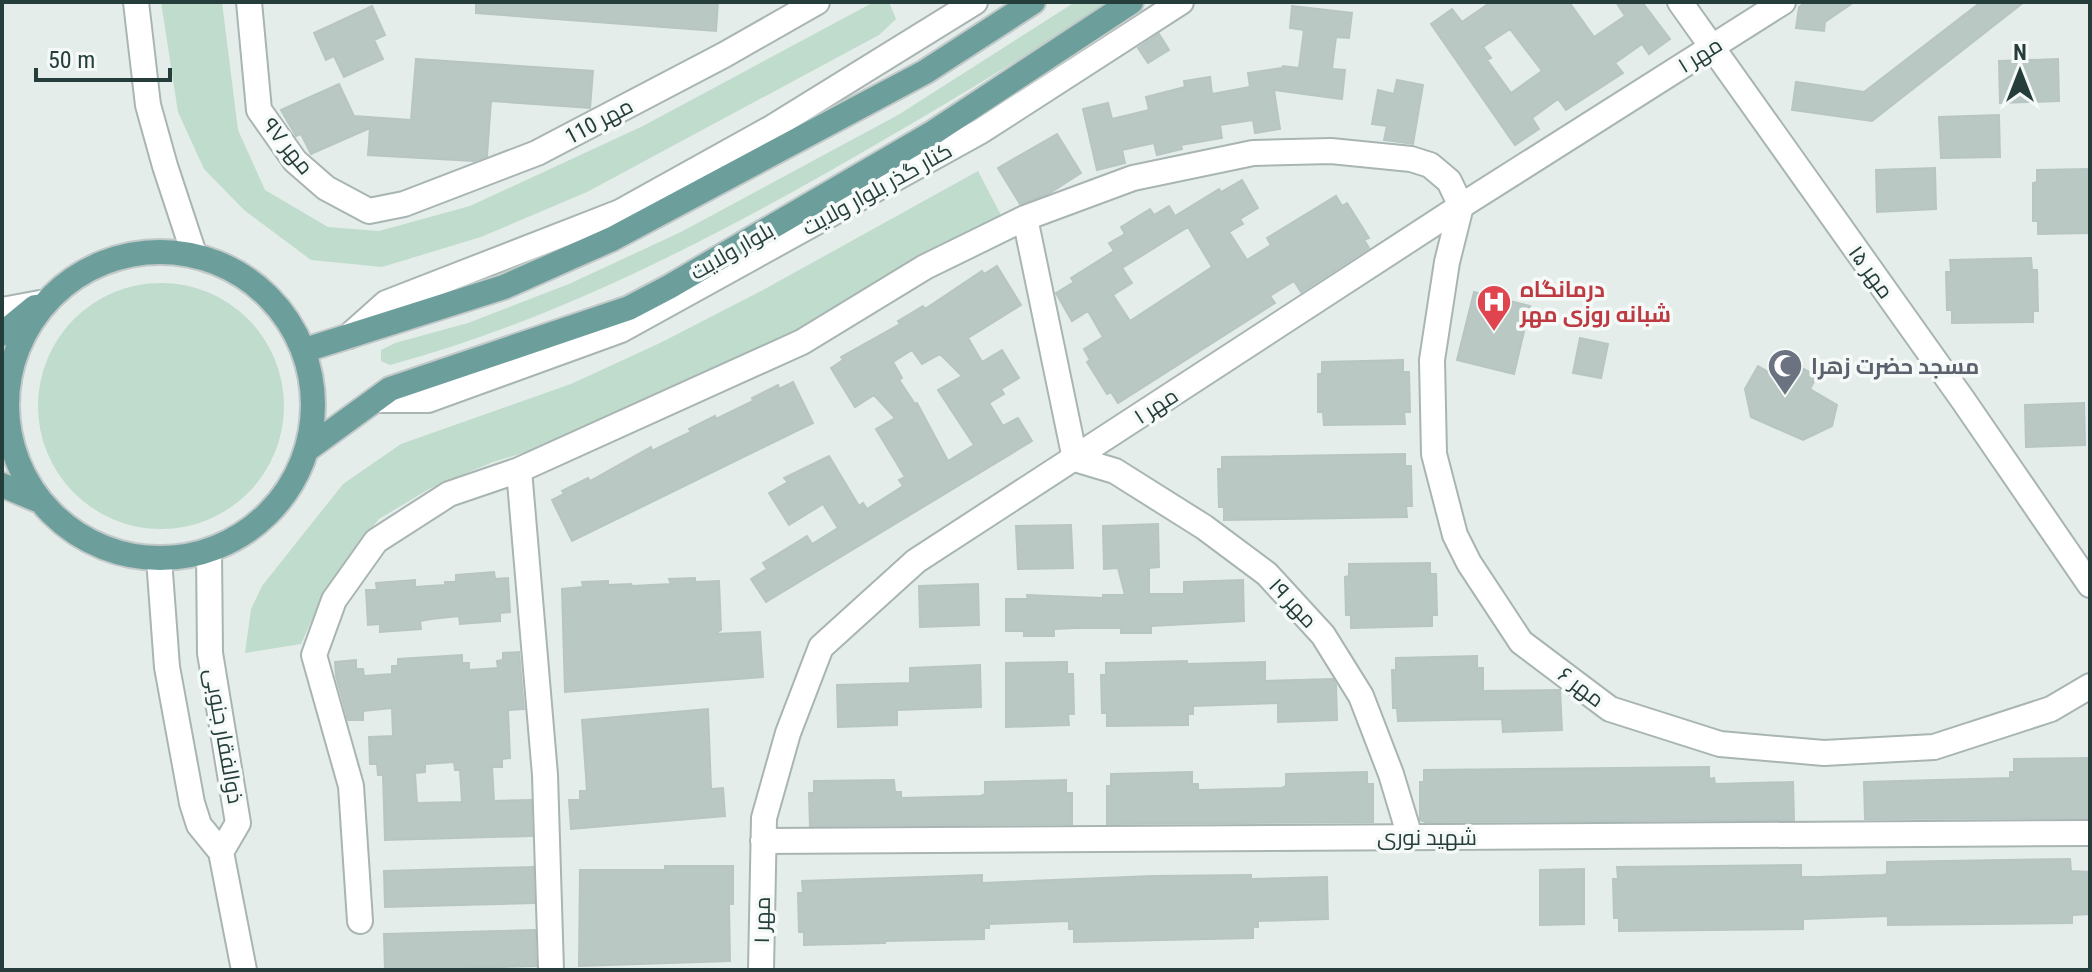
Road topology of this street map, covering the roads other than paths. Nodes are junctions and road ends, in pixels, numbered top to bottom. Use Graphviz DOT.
graph roads {
  1 [pos="136,2"];
  2 [pos="249,2"];
  3 [pos="817,2"];
  4 [pos="975,2"];
  5 [pos="1033,2"];
  6 [pos="1131,2"];
  7 [pos="1181,2"];
  8 [pos="1680,2"];
  9 [pos="1783,2"];
  10 [pos="1712,47"];
  11 [pos="1461,206"];
  12 [pos="369,211"];
  13 [pos="1025,218"];
  14 [pos="194,254"];
  15 [pos="40,303"];
  16 [pos="2,310"];
  17 [pos="2,334"];
  18 [pos="349,336"];
  19 [pos="305,350"];
  20 [pos="376,400"];
  21 [pos="309,448"];
  22 [pos="1075,459"];
  23 [pos="519,470"];
  24 [pos="2,485"];
  25 [pos="40,501"];
  26 [pos="209,551"];
  27 [pos="159,559"];
  28 [pos="2090,585"];
  29 [pos="2090,686"];
  30 [pos="2090,833"];
  31 [pos="1410,837"];
  32 [pos="763,841"];
  33 [pos="221,852"];
  34 [pos="360,921"];
  35 [pos="244,970"];
  36 [pos="551,970"];
  37 [pos="761,970"];
  1 -- 14 [label="street"];
  2 -- 12 [label="street, مهر ۹۷"];
  3 -- 12 [label="street, مهر 110"];
  4 -- 18 [label="street"];
  5 -- 18 [label="main road"];
  6 -- 20 [label="main road, بلوار ولایت"];
  7 -- 20 [label="street, کنار گذر بلوار ولایت"];
  8 -- 10 [label="street, مهر ۱۵"];
  9 -- 10 [label="street, مهر ۱"];
  10 -- 11 [label="street, مهر ۱"];
  10 -- 28 [label="street, مهر ۱۵"];
  11 -- 13 [label="street"];
  11 -- 22 [label="street, مهر ۱"];
  11 -- 29 [label="street, مهر ۶"];
  13 -- 22 [label="street"];
  13 -- 23 [label="street"];
  14 -- 15 [label="main road"];
  14 -- 19 [label="main road"];
  15 -- 16 [label="street"];
  15 -- 17 [label="main road"];
  15 -- 25 [label="main road"];
  18 -- 19 [label="main road"];
  19 -- 21 [label="main road"];
  20 -- 21 [label="main road, بلوار ولایت"];
  21 -- 26 [label="main road"];
  22 -- 31 [label="street, مهر ۱۹"];
  22 -- 32 [label="street, مهر ۱"];
  23 -- 34 [label="street"];
  23 -- 36 [label="street"];
  24 -- 25 [label="main road"];
  25 -- 27 [label="main road"];
  26 -- 27 [label="main road"];
  26 -- 33 [label="street, ذوالفقار جنوبی"];
  27 -- 33 [label="street, ذوالفقار جنوبی"];
  30 -- 31 [label="street, شهید نوری"];
  31 -- 32 [label="street, شهید نوری"];
  32 -- 37 [label="street, مهر ۱"];
  33 -- 35 [label="street"];
}
